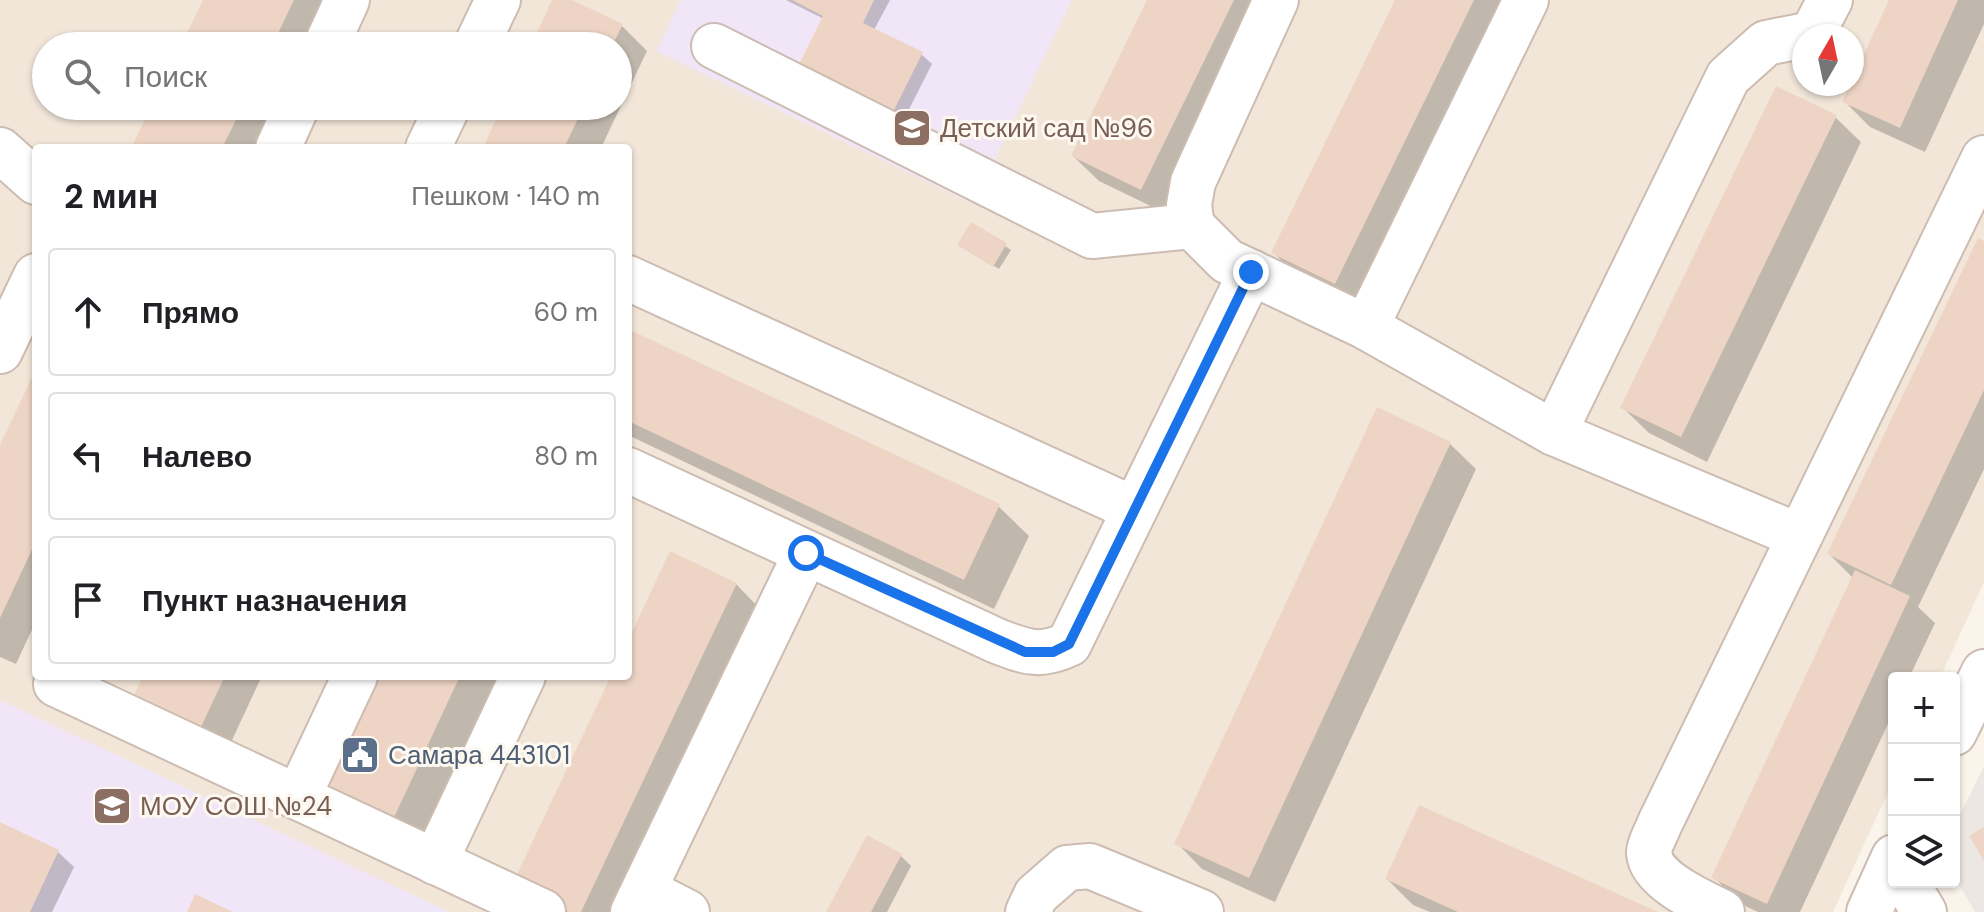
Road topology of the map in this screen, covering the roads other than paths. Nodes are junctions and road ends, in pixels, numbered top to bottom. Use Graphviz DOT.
graph roads {
  1 [pos="347,0"];
  2 [pos="498,0"];
  3 [pos="1276,0"];
  4 [pos="1526,0"];
  5 [pos="1830,0"];
  6 [pos="332,32"];
  7 [pos="483,32"];
  8 [pos="714,46"];
  9 [pos="291,120"];
  10 [pos="441,120"];
  11 [pos="280,144"];
  12 [pos="430,144"];
  13 [pos="0,150"];
  14 [pos="1984,158"];
  15 [pos="32,178"];
  16 [pos="1192,226"];
  17 [pos="1251,272"];
  18 [pos="632,280"];
  19 [pos="32,284"];
  20 [pos="1366,327"];
  21 [pos="0,351"];
  22 [pos="1554,433"];
  23 [pos="632,472"];
  24 [pos="1134,509"];
  25 [pos="1799,536"];
  26 [pos="806,553"];
  27 [pos="1984,672"];
  28 [pos="58,680"];
  29 [pos="353,680"];
  30 [pos="521,680"];
  31 [pos="1960,721"];
  32 [pos="298,797"];
  33 [pos="435,862"];
  34 [pos="1888,880"];
  35 [pos="1910,888"];
  36 [pos="638,901"];
  37 [pos="543,912"];
  38 [pos="687,912"];
  39 [pos="1028,912"];
  40 [pos="1201,912"];
  41 [pos="1722,912"];
  42 [pos="1869,912"];
  43 [pos="1924,912"];
  1 -- 6 [label="street"];
  2 -- 7 [label="street"];
  3 -- 16 [label="street"];
  4 -- 20 [label="street"];
  5 -- 22 [label="street"];
  8 -- 16 [label="street"];
  9 -- 11 [label="street"];
  10 -- 12 [label="street"];
  13 -- 15 [label="street"];
  14 -- 25 [label="street"];
  16 -- 17 [label="street"];
  17 -- 20 [label="street"];
  17 -- 24 [label="street"];
  18 -- 24 [label="street"];
  19 -- 21 [label="street"];
  20 -- 22 [label="street"];
  22 -- 25 [label="street"];
  23 -- 26 [label="street"];
  24 -- 26 [label="street"];
  25 -- 41 [label="street"];
  26 -- 36 [label="street"];
  27 -- 31 [label="street"];
  28 -- 32 [label="street"];
  29 -- 32 [label="street"];
  30 -- 33 [label="street"];
  32 -- 33 [label="street"];
  33 -- 37 [label="street"];
  34 -- 42 [label="street"];
  35 -- 43 [label="street"];
  36 -- 38 [label="street"];
  39 -- 40 [label="street"];
}
